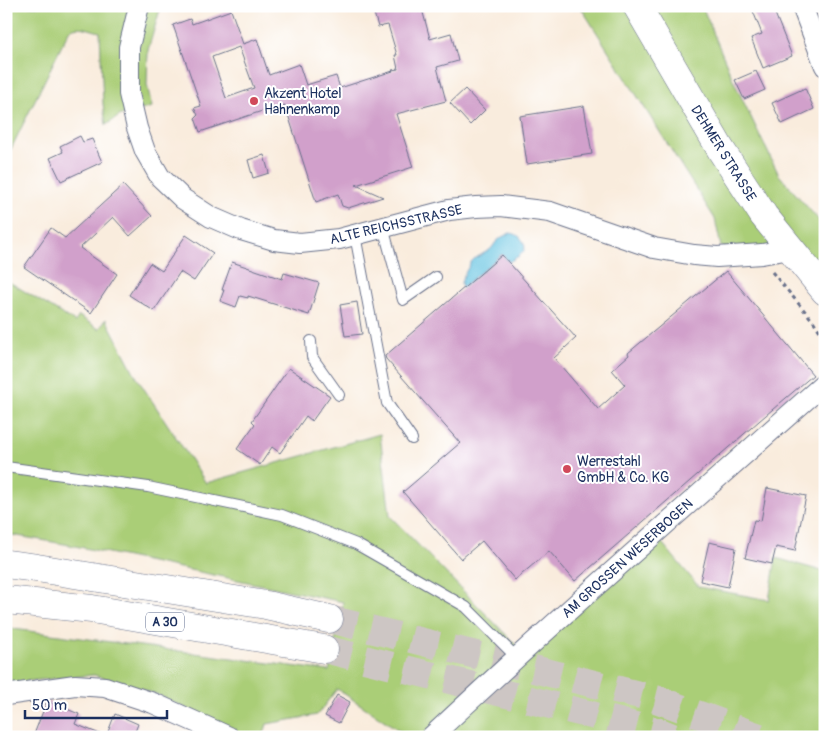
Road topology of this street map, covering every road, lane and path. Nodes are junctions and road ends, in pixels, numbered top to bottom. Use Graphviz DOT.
graph roads {
  1 [pos="139,6"];
  2 [pos="637,6"];
  3 [pos="802,6"];
  4 [pos="825,66"];
  5 [pos="383,227"];
  6 [pos="356,234"];
  7 [pos="790,249"];
  8 [pos="436,277"];
  9 [pos="825,291"];
  10 [pos="311,341"];
  11 [pos="825,383"];
  12 [pos="339,395"];
  13 [pos="412,439"];
  14 [pos="6,467"];
  15 [pos="6,564"];
  16 [pos="6,600"];
  17 [pos="329,619"];
  18 [pos="324,649"];
  19 [pos="516,657"];
  20 [pos="6,695"];
  21 [pos="224,736"];
  22 [pos="431,737"];
  1 -- 6 [label="street, ALTE REICHSSTRASSE"];
  2 -- 7 [label="main road, DEHMER STRASSE"];
  3 -- 4 [label="street"];
  5 -- 6 [label="street, ALTE REICHSSTRASSE"];
  5 -- 7 [label="street, ALTE REICHSSTRASSE"];
  5 -- 8 [label="lane"];
  6 -- 13 [label="lane"];
  7 -- 9 [label="main road, DEHMER STRASSE"];
  10 -- 12 [label="lane"];
  11 -- 19 [label="street, AM GROSSEN WESERBOGEN"];
  14 -- 19 [label="lane"];
  15 -- 17 [label="main road"];
  16 -- 18 [label="main road, A 30"];
  19 -- 22 [label="street, AM GROSSEN WESERBOGEN"];
  20 -- 21 [label="street"];
}
